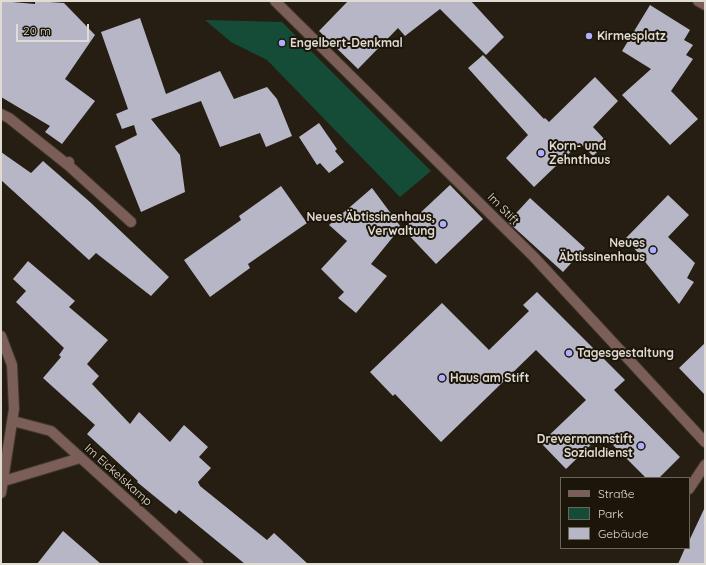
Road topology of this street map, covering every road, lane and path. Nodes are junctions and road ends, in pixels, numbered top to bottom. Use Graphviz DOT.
graph roads {
  1 [pos="275,1"];
  2 [pos="698,1"];
  3 [pos="705,5"];
  4 [pos="1,114"];
  5 [pos="131,222"];
  6 [pos="1,336"];
  7 [pos="13,421"];
  8 [pos="705,442"];
  9 [pos="80,458"];
  10 [pos="705,464"];
  11 [pos="4,481"];
  12 [pos="690,487"];
  13 [pos="1,493"];
  14 [pos="198,564"];
  1 -- 8 [label="street, Im Stift"];
  2 -- 3 [label="street"];
  4 -- 5 [label="street"];
  6 -- 7 [label="street"];
  7 -- 9 [label="street, Im Eickelskamp"];
  7 -- 11 [label="street"];
  9 -- 11 [label="street"];
  9 -- 14 [label="street, Im Eickelskamp"];
  10 -- 12 [label="street"];
  11 -- 13 [label="street"];
}
